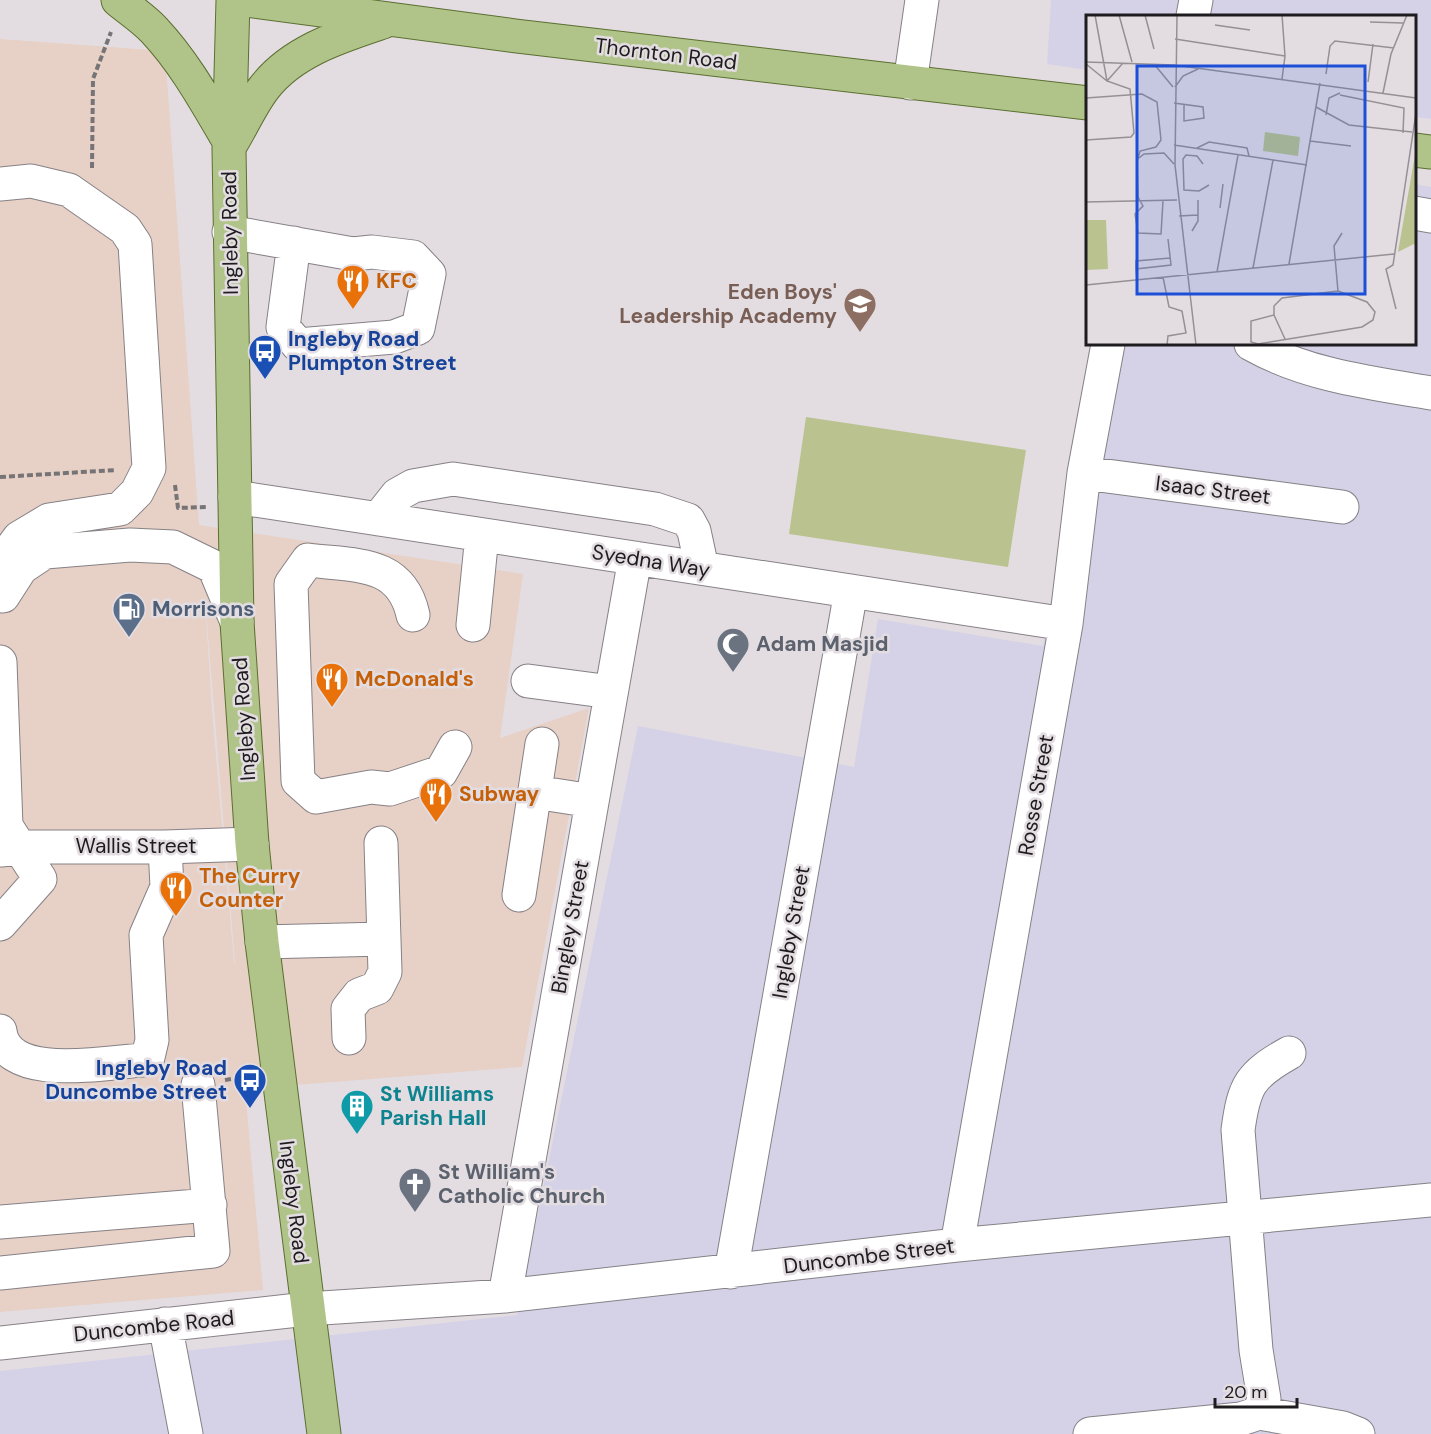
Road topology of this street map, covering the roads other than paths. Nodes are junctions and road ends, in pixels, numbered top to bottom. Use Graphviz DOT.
graph roads {
  1 [pos="233,0"];
  2 [pos="246,0"];
  3 [pos="922,0"];
  4 [pos="1196,0"];
  5 [pos="120,2"];
  6 [pos="1193,15"];
  7 [pos="390,19"];
  8 [pos="910,83"];
  9 [pos="1086,103"];
  10 [pos="229,145"];
  11 [pos="1416,150"];
  12 [pos="1431,152"];
  13 [pos="0,184"];
  14 [pos="1416,213"];
  15 [pos="1431,216"];
  16 [pos="229,232"];
  17 [pos="294,243"];
  18 [pos="1108,345"];
  19 [pos="1253,345"];
  20 [pos="1431,393"];
  21 [pos="1084,473"];
  22 [pos="235,502"];
  23 [pos="1342,507"];
  24 [pos="378,519"];
  25 [pos="482,535"];
  26 [pos="635,558"];
  27 [pos="702,568"];
  28 [pos="0,589"];
  29 [pos="851,591"];
  30 [pos="0,599"];
  31 [pos="413,615"];
  32 [pos="237,622"];
  33 [pos="1066,624"];
  34 [pos="474,625"];
  35 [pos="0,662"];
  36 [pos="528,681"];
  37 [pos="611,692"];
  38 [pos="542,744"];
  39 [pos="456,747"];
  40 [pos="536,792"];
  41 [pos="592,801"];
  42 [pos="381,843"];
  43 [pos="252,844"];
  44 [pos="165,847"];
  45 [pos="10,849"];
  46 [pos="519,896"];
  47 [pos="0,924"];
  48 [pos="384,939"];
  49 [pos="262,942"];
  50 [pos="0,1031"];
  51 [pos="349,1038"];
  52 [pos="1289,1053"];
  53 [pos="198,1085"];
  54 [pos="1431,1200"];
  55 [pos="210,1205"];
  56 [pos="1243,1217"];
  57 [pos="0,1222"];
  58 [pos="957,1245"];
  59 [pos="731,1272"];
  60 [pos="0,1273"];
  61 [pos="505,1296"];
  62 [pos="307,1309"];
  63 [pos="165,1324"];
  64 [pos="0,1332"];
  65 [pos="0,1342"];
  66 [pos="1259,1413"];
  67 [pos="186,1434"];
  68 [pos="324,1434"];
  69 [pos="1090,1434"];
  70 [pos="1358,1434"];
  1 -- 10 [label="main road, Ingleby Road"];
  2 -- 7 [label="main road, Thornton Road"];
  3 -- 8 [label="street"];
  4 -- 6 [label="street"];
  5 -- 10 [label="main road"];
  7 -- 8 [label="main road, Thornton Road"];
  7 -- 10 [label="main road"];
  8 -- 9 [label="main road, Thornton Road"];
  10 -- 16 [label="main road, Ingleby Road"];
  11 -- 12 [label="main road"];
  13 -- 28 [label="street"];
  14 -- 15 [label="street"];
  16 -- 17 [label="street"];
  16 -- 22 [label="main road, Ingleby Road"];
  17 -- 17 [label="street"];
  18 -- 21 [label="street, Rosse Street"];
  19 -- 20 [label="street"];
  21 -- 23 [label="street, Isaac Street"];
  21 -- 33 [label="street, Rosse Street"];
  22 -- 24 [label="street, Syedna Way"];
  22 -- 32 [label="main road, Ingleby Road"];
  24 -- 25 [label="street, Syedna Way"];
  24 -- 27 [label="street"];
  25 -- 26 [label="street, Syedna Way"];
  25 -- 34 [label="street"];
  26 -- 27 [label="street, Syedna Way"];
  26 -- 37 [label="street, Bingley Street"];
  27 -- 29 [label="street, Syedna Way"];
  29 -- 33 [label="street, Syedna Way"];
  29 -- 59 [label="street, Ingleby Street"];
  30 -- 32 [label="street"];
  31 -- 39 [label="street"];
  32 -- 43 [label="main road, Ingleby Road"];
  33 -- 58 [label="street, Rosse Street"];
  35 -- 45 [label="street"];
  36 -- 37 [label="street"];
  37 -- 41 [label="street, Bingley Street"];
  38 -- 40 [label="street"];
  40 -- 41 [label="street"];
  40 -- 46 [label="street"];
  41 -- 61 [label="street, Bingley Street"];
  42 -- 48 [label="street"];
  43 -- 44 [label="street, Wallis Street"];
  43 -- 49 [label="main road, Ingleby Road"];
  44 -- 45 [label="street, Wallis Street"];
  44 -- 50 [label="street"];
  45 -- 47 [label="street"];
  48 -- 49 [label="street"];
  48 -- 51 [label="street"];
  49 -- 62 [label="main road, Ingleby Road"];
  52 -- 56 [label="street"];
  53 -- 55 [label="street"];
  54 -- 56 [label="street, Duncombe Street"];
  55 -- 57 [label="street"];
  55 -- 60 [label="street"];
  56 -- 58 [label="street, Duncombe Street"];
  56 -- 66 [label="street"];
  58 -- 59 [label="street, Duncombe Street"];
  59 -- 61 [label="street, Duncombe Street"];
  61 -- 62 [label="street, Duncombe Street"];
  62 -- 63 [label="street, Duncombe Road"];
  62 -- 68 [label="main road, Ingleby Road"];
  63 -- 65 [label="street, Duncombe Road"];
  63 -- 67 [label="street"];
  64 -- 65 [label="street"];
  66 -- 69 [label="street"];
  66 -- 70 [label="street"];
}
